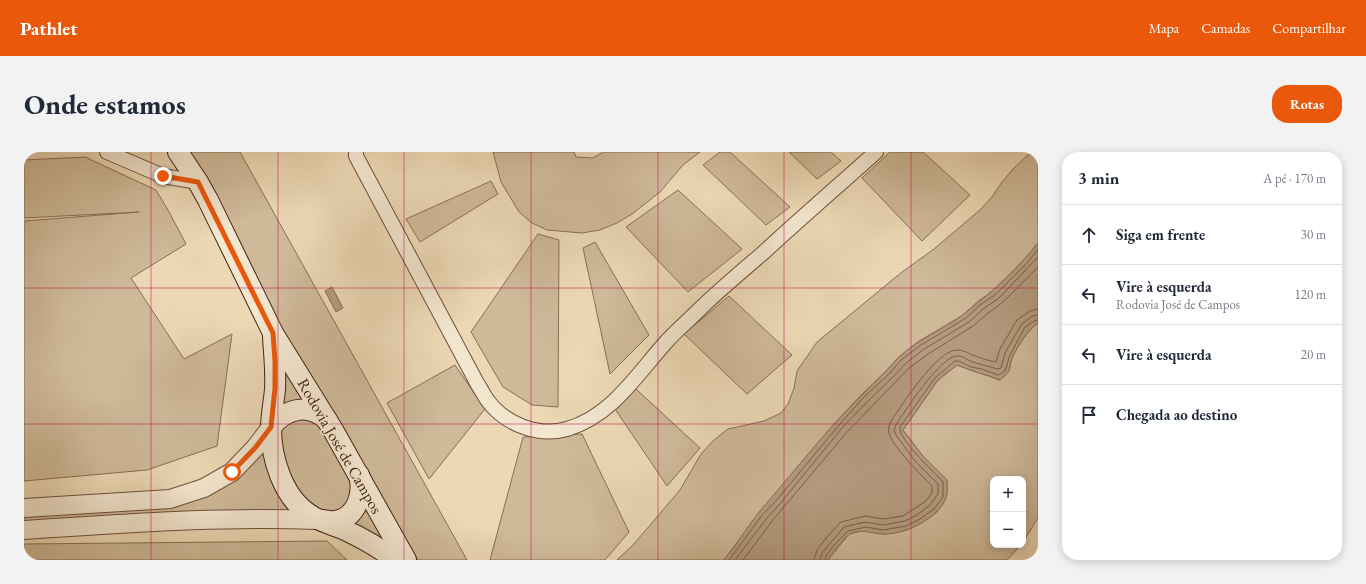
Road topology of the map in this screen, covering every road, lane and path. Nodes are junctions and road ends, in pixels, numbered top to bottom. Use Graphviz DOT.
graph roads {
  1 [pos="107,152"];
  2 [pos="178,152"];
  3 [pos="187,152"];
  4 [pos="356,152"];
  5 [pos="876,152"];
  6 [pos="198,182"];
  7 [pos="273,333"];
  8 [pos="327,420"];
  9 [pos="271,427"];
  10 [pos="358,473"];
  11 [pos="24,508"];
  12 [pos="318,520"];
  13 [pos="24,530"];
  14 [pos="395,560"];
  15 [pos="406,560"];
  1 -- 6 [label="street"];
  2 -- 6 [label="main road, Rodovia José de Campos"];
  3 -- 6 [label="street"];
  4 -- 5 [label="street"];
  6 -- 7 [label="main road, Rodovia José de Campos"];
  7 -- 8 [label="main road, Rodovia José de Campos"];
  7 -- 9 [label="main road, Rodovia José de Campos"];
  8 -- 9 [label="main road"];
  8 -- 10 [label="main road, Rodovia José de Campos"];
  9 -- 11 [label="street"];
  9 -- 12 [label="main road, Rodovia José de Campos"];
  10 -- 12 [label="main road"];
  10 -- 15 [label="main road, Rodovia José de Campos"];
  12 -- 13 [label="street"];
  12 -- 14 [label="main road, Rodovia José de Campos"];
}
